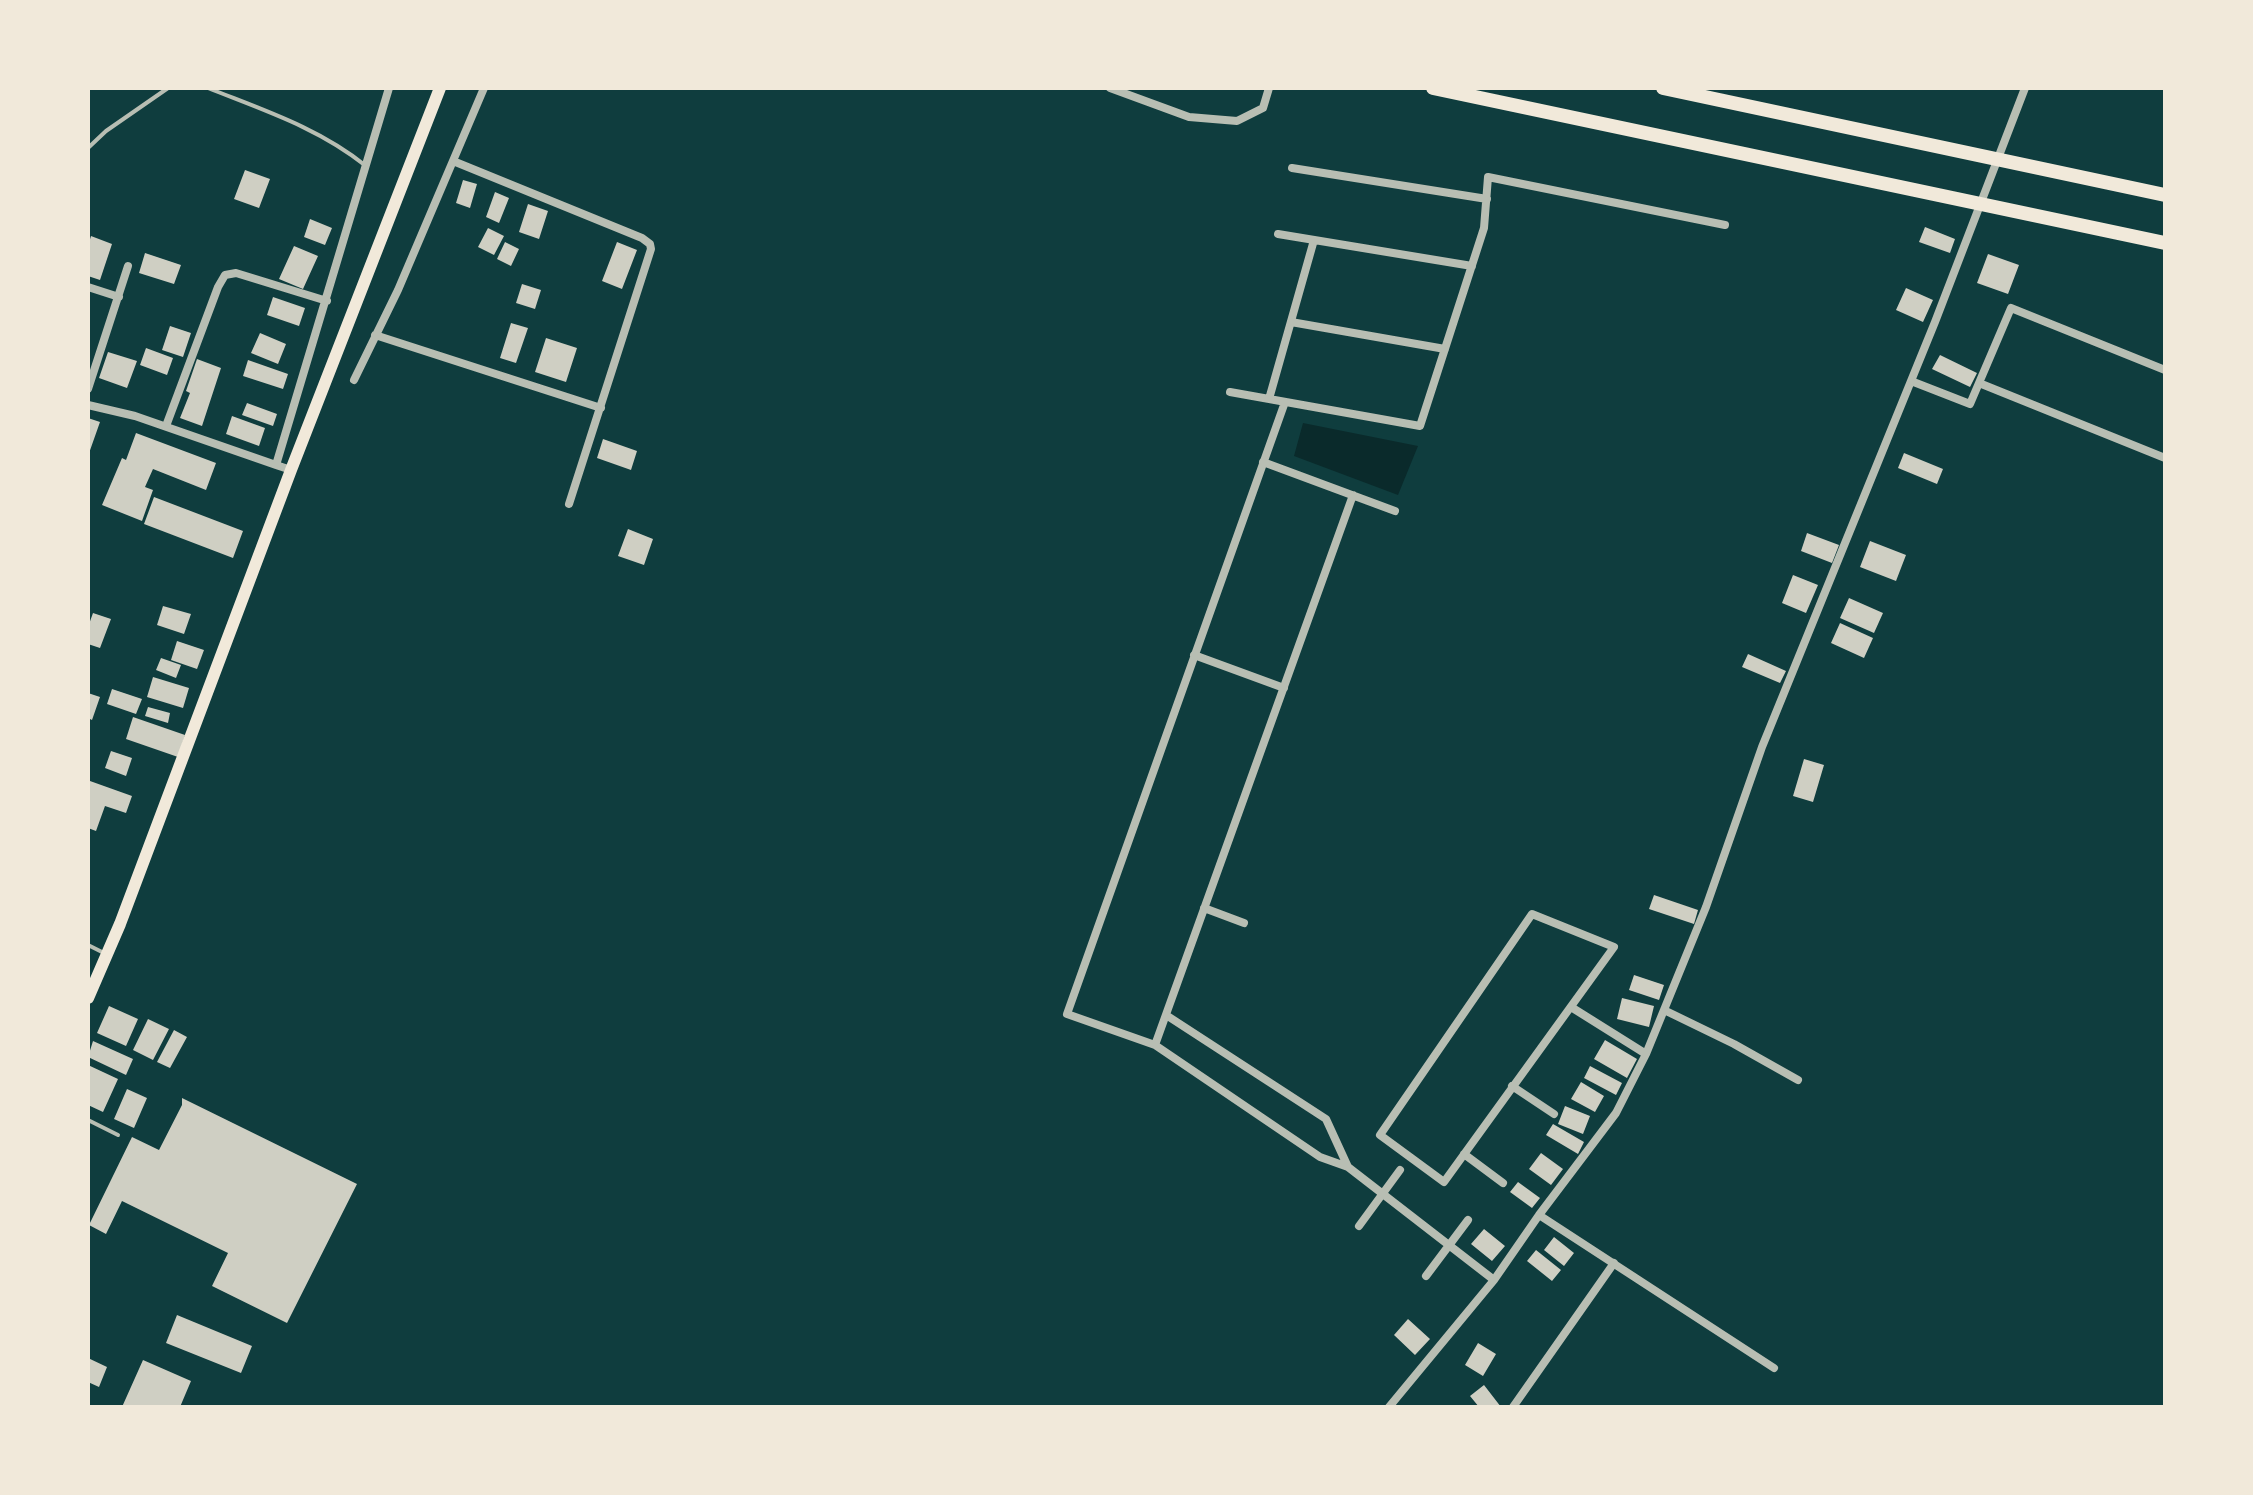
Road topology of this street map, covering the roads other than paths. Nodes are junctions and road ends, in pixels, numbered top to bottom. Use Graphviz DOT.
graph roads {
  1 [pos="168,88"];
  2 [pos="208,88"];
  3 [pos="389,88"];
  4 [pos="440,88"];
  5 [pos="484,88"];
  6 [pos="1110,88"];
  7 [pos="1269,88"];
  8 [pos="1433,88"];
  9 [pos="1663,88"];
  10 [pos="2025,88"];
  11 [pos="88,148"];
  12 [pos="453,161"];
  13 [pos="368,167"];
  14 [pos="1292,168"];
  15 [pos="2165,195"];
  16 [pos="1487,199"];
  17 [pos="1725,225"];
  18 [pos="1278,234"];
  19 [pos="1314,240"];
  20 [pos="2165,243"];
  21 [pos="128,266"];
  22 [pos="1472,266"];
  23 [pos="88,287"];
  24 [pos="119,297"];
  25 [pos="327,301"];
  26 [pos="1291,322"];
  27 [pos="375,335"];
  28 [pos="1445,349"];
  29 [pos="2165,370"];
  30 [pos="354,380"];
  31 [pos="1911,381"];
  32 [pos="1979,383"];
  33 [pos="88,389"];
  34 [pos="1230,392"];
  35 [pos="1269,399"];
  36 [pos="1285,402"];
  37 [pos="88,405"];
  38 [pos="601,408"];
  39 [pos="166,426"];
  40 [pos="2165,458"];
  41 [pos="1263,462"];
  42 [pos="276,465"];
  43 [pos="291,470"];
  44 [pos="1353,495"];
  45 [pos="569,504"];
  46 [pos="1395,511"];
  47 [pos="1194,655"];
  48 [pos="1284,688"];
  49 [pos="1204,908"];
  50 [pos="1244,923"];
  51 [pos="88,945"];
  52 [pos="108,955"];
  53 [pos="89,994"];
  54 [pos="1571,1007"];
  55 [pos="1664,1010"];
  56 [pos="1166,1015"];
  57 [pos="1155,1045"];
  58 [pos="1646,1054"];
  59 [pos="1798,1080"];
  60 [pos="1512,1086"];
  61 [pos="1554,1114"];
  62 [pos="88,1120"];
  63 [pos="118,1135"];
  64 [pos="1464,1154"];
  65 [pos="1348,1167"];
  66 [pos="1400,1170"];
  67 [pos="1503,1183"];
  68 [pos="1383,1194"];
  69 [pos="1539,1215"];
  70 [pos="1468,1220"];
  71 [pos="1359,1226"];
  72 [pos="1449,1245"];
  73 [pos="1614,1263"];
  74 [pos="1426,1276"];
  75 [pos="1494,1280"];
  76 [pos="1774,1368"];
  77 [pos="1389,1407"];
  78 [pos="1513,1407"];
  1 -- 11 [label="lane"];
  2 -- 13 [label="lane"];
  3 -- 13 [label="street"];
  4 -- 43 [label="main road"];
  5 -- 12 [label="street"];
  6 -- 7 [label="street"];
  8 -- 20 [label="highway"];
  9 -- 15 [label="highway"];
  10 -- 31 [label="street"];
  12 -- 27 [label="street"];
  12 -- 38 [label="street"];
  13 -- 25 [label="street"];
  14 -- 16 [label="street"];
  16 -- 17 [label="street"];
  16 -- 22 [label="street"];
  18 -- 19 [label="street"];
  19 -- 22 [label="street"];
  19 -- 26 [label="street"];
  21 -- 24 [label="street"];
  22 -- 28 [label="street"];
  23 -- 24 [label="street"];
  24 -- 33 [label="street"];
  25 -- 39 [label="street"];
  25 -- 42 [label="street"];
  26 -- 28 [label="street"];
  26 -- 35 [label="street"];
  27 -- 30 [label="street"];
  27 -- 38 [label="street"];
  28 -- 36 [label="street"];
  29 -- 32 [label="street"];
  31 -- 32 [label="street"];
  31 -- 55 [label="street"];
  32 -- 40 [label="street"];
  34 -- 35 [label="street"];
  35 -- 36 [label="street"];
  36 -- 41 [label="street"];
  37 -- 39 [label="street"];
  38 -- 45 [label="street"];
  39 -- 42 [label="street"];
  41 -- 44 [label="street"];
  41 -- 47 [label="street"];
  42 -- 43 [label="street"];
  43 -- 52 [label="main road"];
  44 -- 46 [label="street"];
  44 -- 48 [label="street"];
  47 -- 48 [label="street"];
  47 -- 57 [label="street"];
  48 -- 49 [label="street"];
  49 -- 50 [label="street"];
  49 -- 56 [label="street"];
  51 -- 52 [label="lane"];
  52 -- 53 [label="main road"];
  54 -- 58 [label="street"];
  54 -- 60 [label="street"];
  54 -- 64 [label="street"];
  55 -- 58 [label="street"];
  55 -- 59 [label="street"];
  56 -- 57 [label="street"];
  56 -- 65 [label="street"];
  57 -- 65 [label="street"];
  58 -- 69 [label="street"];
  60 -- 61 [label="street"];
  60 -- 64 [label="street"];
  62 -- 63 [label="lane"];
  64 -- 67 [label="street"];
  65 -- 68 [label="street"];
  66 -- 68 [label="street"];
  68 -- 71 [label="street"];
  68 -- 72 [label="street"];
  69 -- 73 [label="street"];
  69 -- 75 [label="street"];
  70 -- 72 [label="street"];
  72 -- 74 [label="street"];
  72 -- 75 [label="street"];
  73 -- 76 [label="street"];
  73 -- 78 [label="street"];
  75 -- 77 [label="street"];
}
